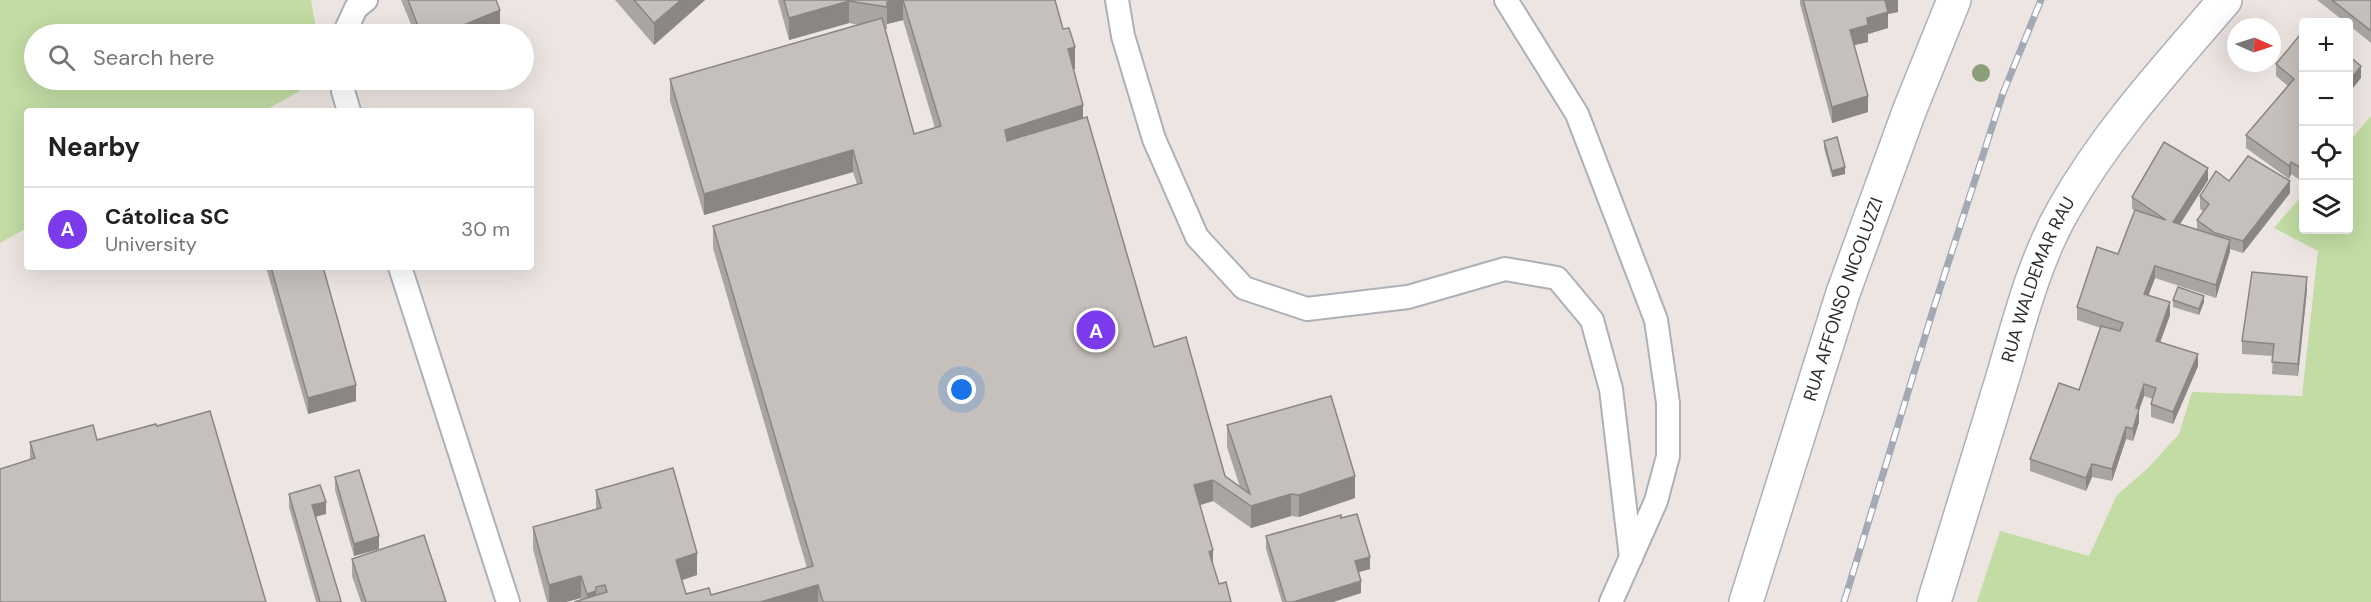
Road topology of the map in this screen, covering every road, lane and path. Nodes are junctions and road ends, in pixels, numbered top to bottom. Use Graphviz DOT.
graph roads {
  1 [pos="366,0"];
  2 [pos="1116,0"];
  3 [pos="1506,0"];
  4 [pos="1954,0"];
  5 [pos="2225,0"];
  6 [pos="349,24"];
  7 [pos="343,90"];
  8 [pos="348,108"];
  9 [pos="401,270"];
  10 [pos="1630,558"];
  11 [pos="508,602"];
  12 [pos="1611,602"];
  13 [pos="1746,602"];
  14 [pos="1934,602"];
  1 -- 6 [label="lane"];
  2 -- 10 [label="lane"];
  3 -- 10 [label="lane"];
  4 -- 13 [label="street, RUA AFFONSO NICOLUZZI"];
  5 -- 14 [label="street, RUA WALDEMAR RAU"];
  7 -- 8 [label="lane"];
  9 -- 11 [label="lane"];
  10 -- 12 [label="lane"];
}
